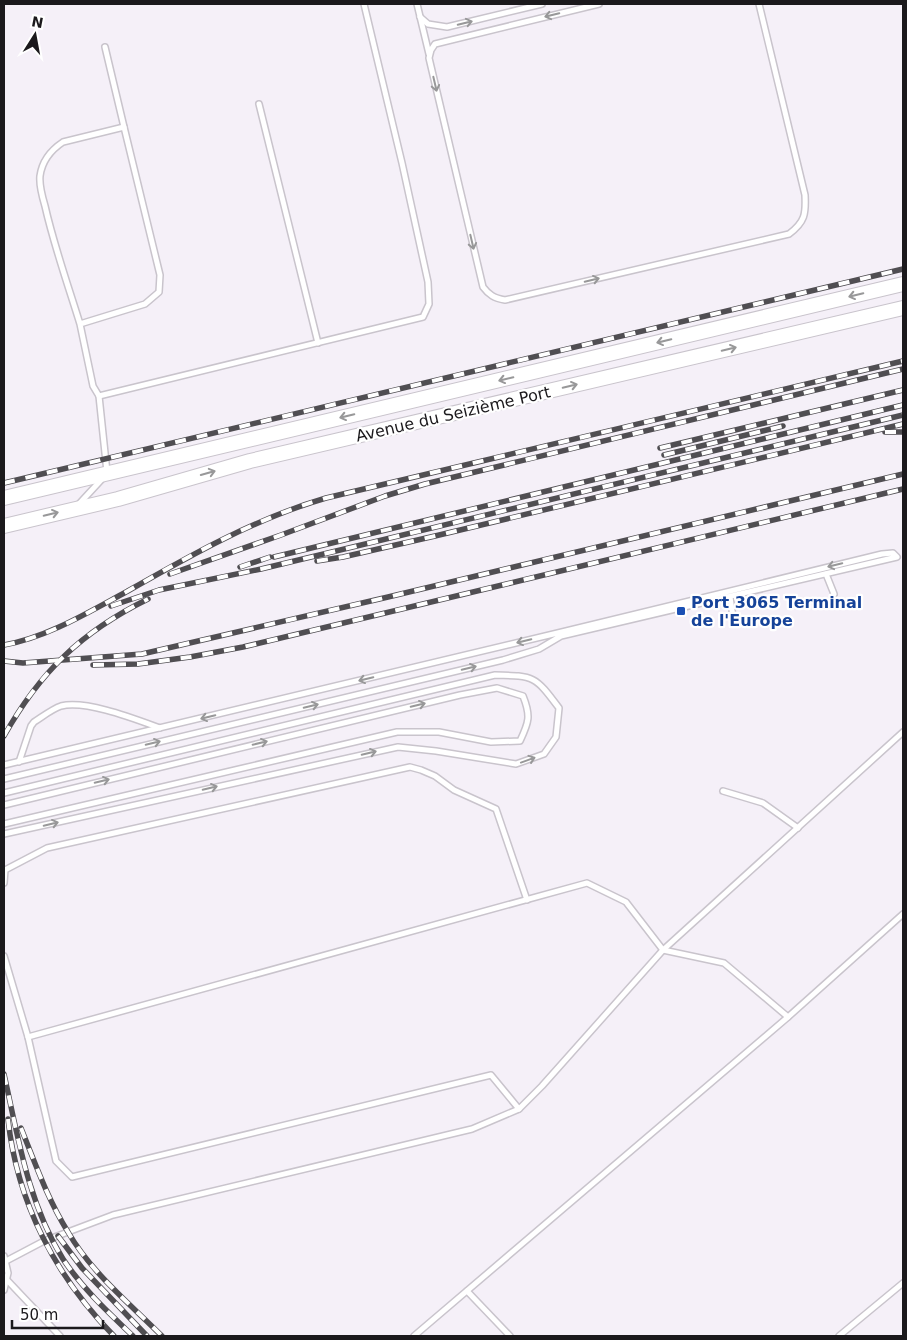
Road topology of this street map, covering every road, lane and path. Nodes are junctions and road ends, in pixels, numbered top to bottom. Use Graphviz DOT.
graph roads {
  1 [pos="364,4"];
  2 [pos="417,4"];
  3 [pos="542,4"];
  4 [pos="599,4"];
  5 [pos="759,4"];
  6 [pos="420,17"];
  7 [pos="105,47"];
  8 [pos="429,58"];
  9 [pos="259,104"];
  10 [pos="124,127"];
  11 [pos="903,284"];
  12 [pos="903,308"];
  13 [pos="80,324"];
  14 [pos="318,343"];
  15 [pos="99,396"];
  16 [pos="107,474"];
  17 [pos="4,498"];
  18 [pos="75,509"];
  19 [pos="4,526"];
  20 [pos="826,574"];
  21 [pos="834,594"];
  22 [pos="730,597"];
  23 [pos="734,617"];
  24 [pos="562,634"];
  25 [pos="161,728"];
  26 [pos="903,732"];
  27 [pos="18,762"];
  28 [pos="4,766"];
  29 [pos="4,779"];
  30 [pos="723,791"];
  31 [pos="4,793"];
  32 [pos="4,805"];
  33 [pos="4,824"];
  34 [pos="798,828"];
  35 [pos="4,834"];
  36 [pos="4,883"];
  37 [pos="527,900"];
  38 [pos="903,914"];
  39 [pos="663,950"];
  40 [pos="4,956"];
  41 [pos="788,1017"];
  42 [pos="28,1037"];
  43 [pos="519,1109"];
  44 [pos="5,1258"];
  45 [pos="7,1280"];
  46 [pos="903,1282"];
  47 [pos="4,1290"];
  48 [pos="467,1291"];
  49 [pos="60,1336"];
  50 [pos="414,1336"];
  51 [pos="510,1336"];
  52 [pos="839,1336"];
  1 -- 14 [label="lane"];
  2 -- 6 [label="lane"];
  6 -- 3 [label="lane, one-way"];
  4 -- 8 [label="lane, one-way"];
  8 -- 5 [label="lane, one-way"];
  6 -- 8 [label="lane"];
  7 -- 10 [label="lane"];
  9 -- 14 [label="lane"];
  10 -- 13 [label="lane"];
  10 -- 13 [label="lane"];
  11 -- 16 [label="main road, Avenue du Seizième Port, one-way"];
  18 -- 12 [label="main road, Avenue du Seizième Port, one-way"];
  13 -- 15 [label="lane"];
  14 -- 15 [label="lane"];
  15 -- 16 [label="lane"];
  16 -- 17 [label="main road, Avenue du Seizième Port"];
  16 -- 18 [label="lane"];
  19 -- 18 [label="main road, Avenue du Seizième Port, one-way"];
  20 -- 21 [label="lane"];
  20 -- 22 [label="lane"];
  20 -- 24 [label="lane, one-way"];
  22 -- 23 [label="lane"];
  22 -- 24 [label="lane"];
  24 -- 25 [label="lane, one-way"];
  29 -- 24 [label="lane, one-way"];
  25 -- 27 [label="lane"];
  25 -- 27 [label="lane"];
  26 -- 34 [label="lane"];
  27 -- 28 [label="lane"];
  30 -- 34 [label="lane"];
  35 -- 31 [label="lane, one-way"];
  32 -- 33 [label="lane, one-way"];
  34 -- 39 [label="lane"];
  36 -- 37 [label="lane"];
  37 -- 39 [label="lane"];
  37 -- 42 [label="lane"];
  38 -- 41 [label="lane"];
  39 -- 41 [label="lane"];
  39 -- 43 [label="lane"];
  40 -- 42 [label="lane"];
  41 -- 48 [label="lane"];
  42 -- 43 [label="lane"];
  43 -- 44 [label="lane"];
  44 -- 45 [label="lane"];
  45 -- 47 [label="lane"];
  45 -- 49 [label="lane"];
  46 -- 52 [label="lane"];
  48 -- 50 [label="lane"];
  48 -- 51 [label="lane"];
}
